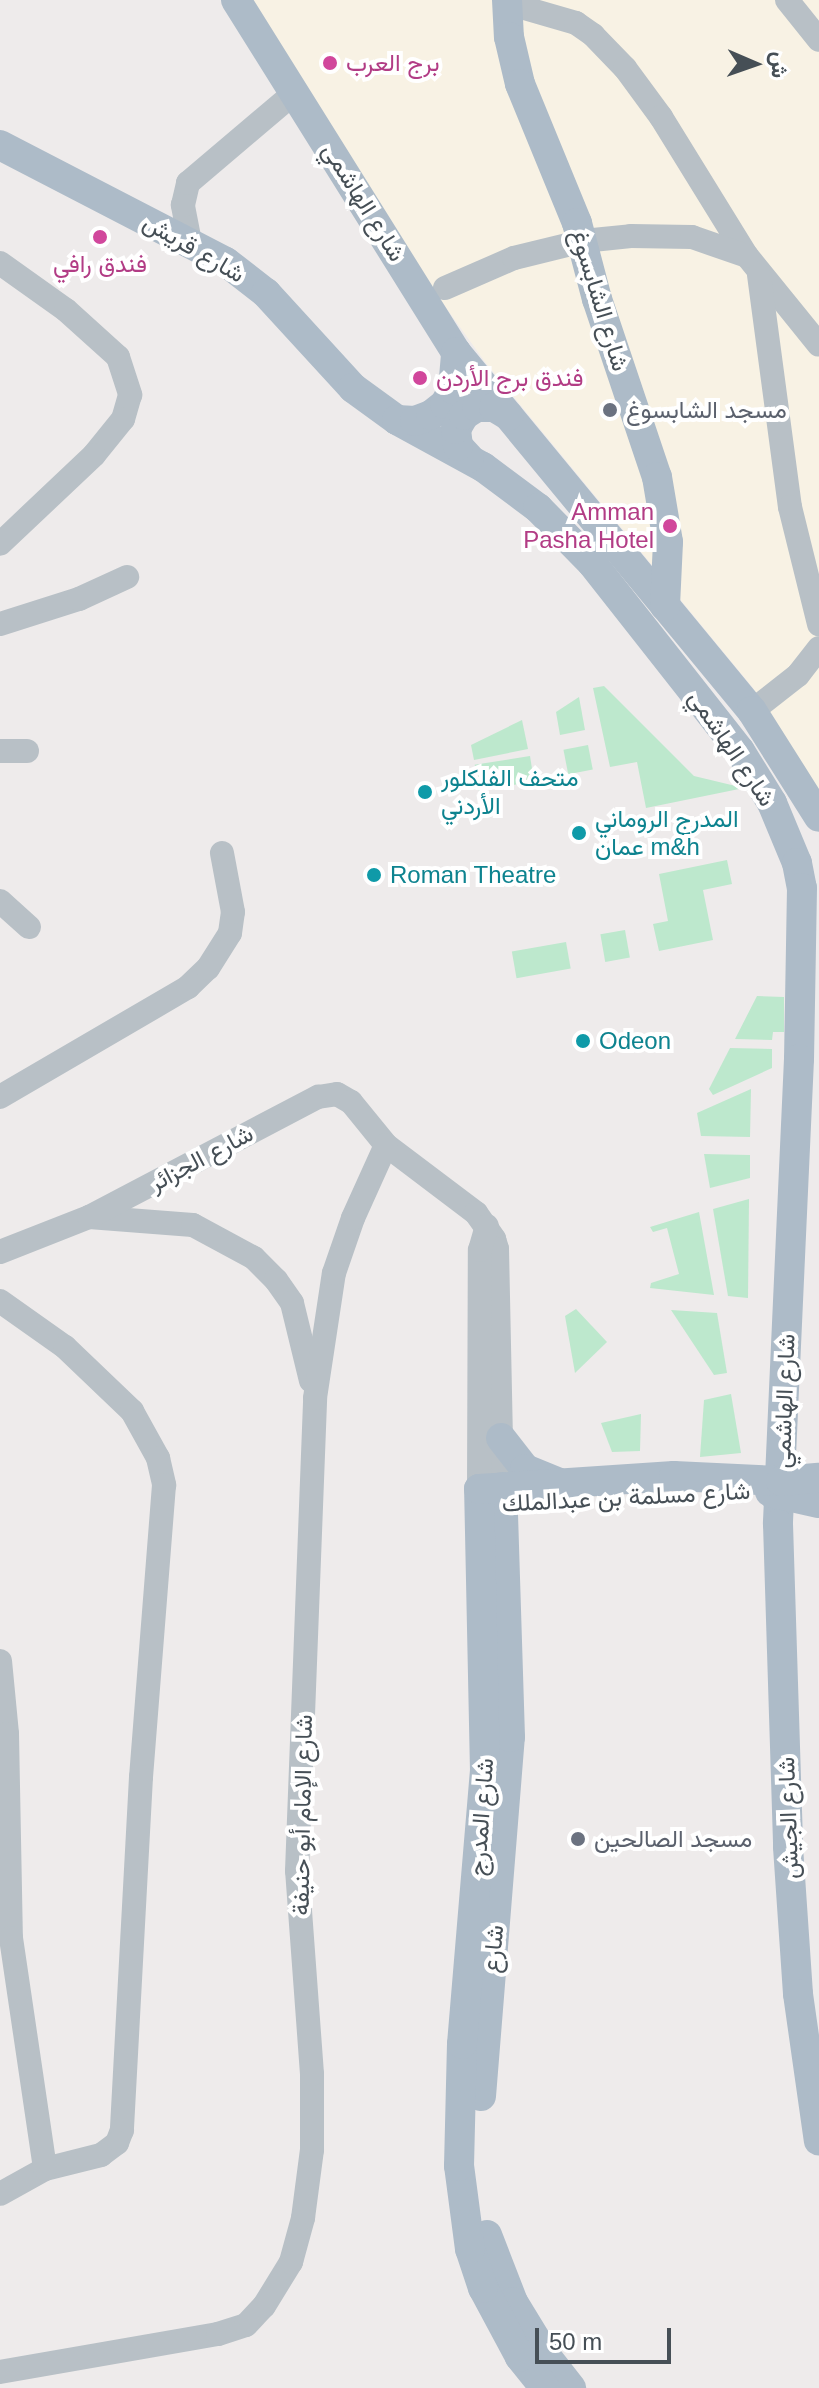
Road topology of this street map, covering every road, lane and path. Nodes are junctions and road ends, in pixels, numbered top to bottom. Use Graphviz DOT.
graph roads {
  1 [pos="236,0"];
  2 [pos="787,0"];
  3 [pos="507,2"];
  4 [pos="819,40"];
  5 [pos="294,93"];
  6 [pos="0,145"];
  7 [pos="583,241"];
  8 [pos="190,242"];
  9 [pos="0,263"];
  10 [pos="753,264"];
  11 [pos="445,288"];
  12 [pos="819,345"];
  13 [pos="456,352"];
  14 [pos="509,416"];
  15 [pos="397,420"];
  16 [pos="469,458"];
  17 [pos="0,544"];
  18 [pos="127,577"];
  19 [pos="665,606"];
  20 [pos="0,624"];
  21 [pos="819,624"];
  22 [pos="819,648"];
  23 [pos="752,711"];
  24 [pos="0,751"];
  25 [pos="27,751"];
  26 [pos="819,817"];
  27 [pos="222,853"];
  28 [pos="0,901"];
  29 [pos="29,927"];
  30 [pos="0,1097"];
  31 [pos="386,1145"];
  32 [pos="89,1217"];
  33 [pos="487,1226"];
  34 [pos="0,1252"];
  35 [pos="0,1301"];
  36 [pos="315,1398"];
  37 [pos="501,1438"];
  38 [pos="782,1438"];
  39 [pos="731,1476"];
  40 [pos="819,1478"];
  41 [pos="560,1482"];
  42 [pos="781,1487"];
  43 [pos="491,1496"];
  44 [pos="819,1503"];
  45 [pos="0,1661"];
  46 [pos="3,1734"];
  47 [pos="819,2141"];
  48 [pos="45,2169"];
  49 [pos="0,2194"];
  50 [pos="479,2246"];
  51 [pos="0,2372"];
  52 [pos="545,2388"];
  53 [pos="571,2388"];
  1 -- 5 [label="main road, شارع الهاشمي"];
  2 -- 4 [label="street"];
  3 -- 7 [label="main road, شارع الشابسوغ"];
  3 -- 10 [label="street"];
  5 -- 8 [label="street"];
  5 -- 13 [label="main road, شارع الهاشمي"];
  6 -- 8 [label="main road, شارع قريش"];
  7 -- 10 [label="street"];
  7 -- 11 [label="street"];
  7 -- 19 [label="main road, شارع الشابسوغ"];
  8 -- 15 [label="main road, شارع قريش"];
  9 -- 17 [label="street"];
  10 -- 12 [label="street"];
  10 -- 21 [label="street"];
  13 -- 14 [label="main road, شارع الهاشمي"];
  13 -- 15 [label="main road"];
  14 -- 16 [label="main road"];
  14 -- 19 [label="main road, شارع الهاشمي"];
  15 -- 16 [label="main road, شارع الهاشمي"];
  16 -- 38 [label="main road, شارع الهاشمي"];
  18 -- 20 [label="street"];
  19 -- 23 [label="main road, شارع الهاشمي"];
  22 -- 23 [label="street"];
  23 -- 26 [label="main road, شارع الهاشمي"];
  24 -- 25 [label="street"];
  27 -- 30 [label="street"];
  28 -- 29 [label="street"];
  31 -- 32 [label="street, شارع الجزائر"];
  31 -- 33 [label="street"];
  31 -- 36 [label="street, شارع الإمام أبو حنيفة"];
  32 -- 34 [label="street, شارع الجزائر"];
  32 -- 36 [label="street"];
  33 -- 37 [label="street, شارع المدرج"];
  33 -- 43 [label="street, شارع المدرج"];
  35 -- 48 [label="street"];
  36 -- 51 [label="street, شارع الإمام أبو حنيفة"];
  37 -- 41 [label="main road"];
  37 -- 43 [label="street, شارع المدرج"];
  38 -- 39 [label="main road"];
  38 -- 42 [label="main road, شارع الهاشمي"];
  39 -- 41 [label="main road, شارع مسلمة بن عبدالملك"];
  39 -- 42 [label="main road, شارع مسلمة بن عبدالملك"];
  40 -- 42 [label="main road, شارع مسلمة بن عبدالملك"];
  41 -- 43 [label="main road, شارع مسلمة بن عبدالملك"];
  42 -- 43 [label="main road, شارع مسلمة بن عبدالملك"];
  42 -- 44 [label="main road, شارع مسلمة بن عبدالملك"];
  42 -- 47 [label="main road, شارع الجيش"];
  43 -- 50 [label="main road, شارع المدرج"];
  45 -- 46 [label="street"];
  46 -- 48 [label="street"];
  48 -- 49 [label="street"];
  50 -- 52 [label="main road, شارع المدرج"];
  50 -- 53 [label="main road"];
}
